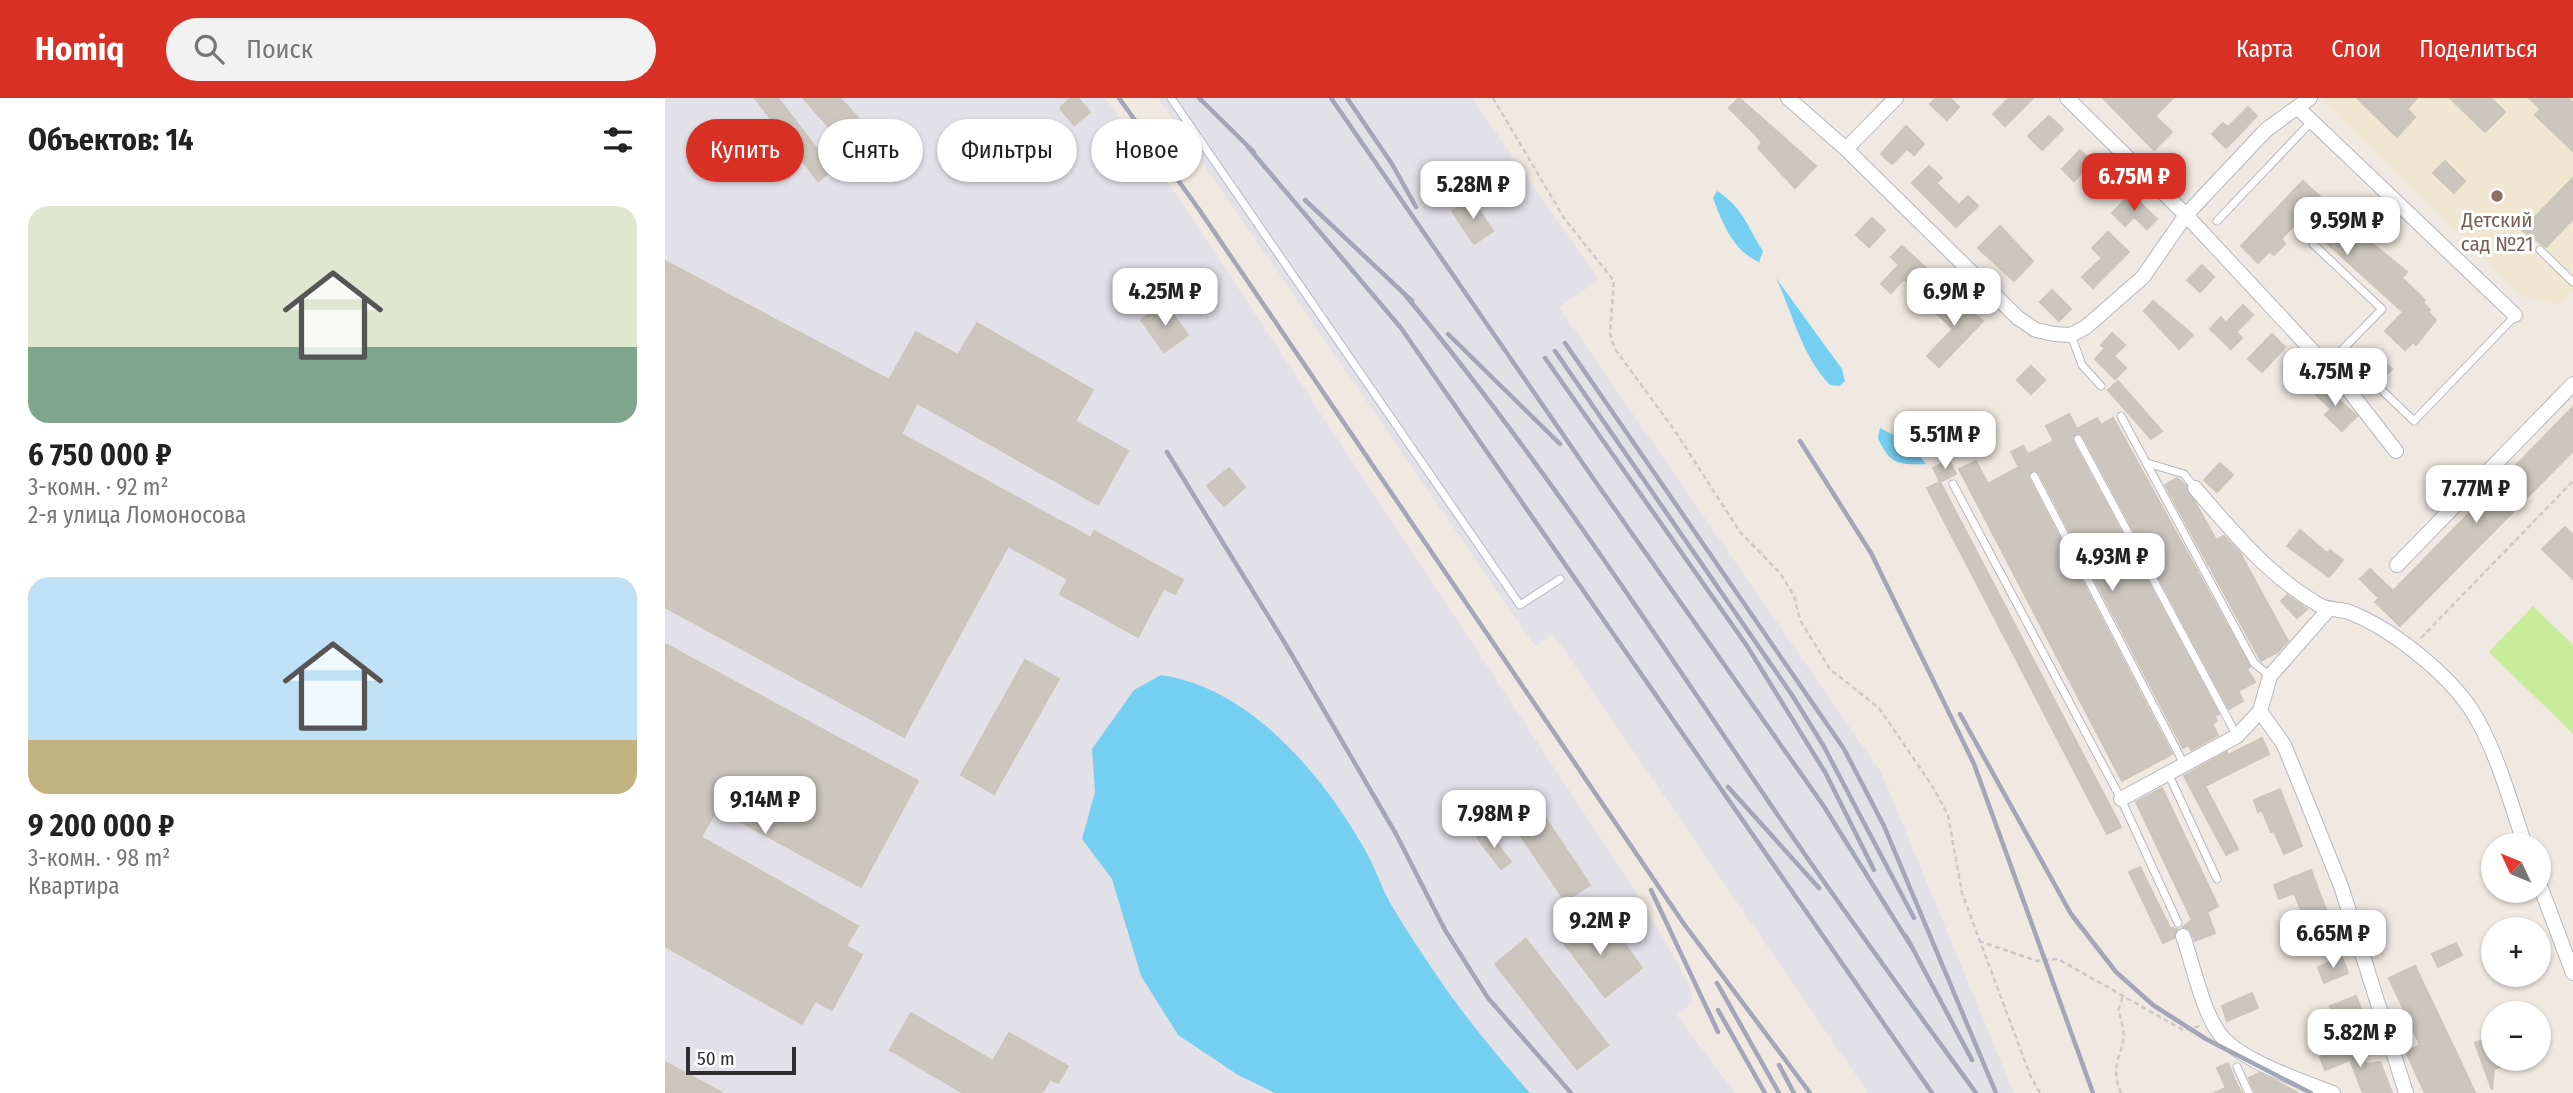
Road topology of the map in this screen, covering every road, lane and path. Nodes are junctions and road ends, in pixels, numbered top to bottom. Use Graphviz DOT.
graph roads {
  1 [pos="1171,98"];
  2 [pos="1493,98"];
  3 [pos="1788,98"];
  4 [pos="1896,98"];
  5 [pos="2067,98"];
  6 [pos="2311,98"];
  7 [pos="2298,108"];
  8 [pos="2312,121"];
  9 [pos="1846,149"];
  10 [pos="2186,215"];
  11 [pos="2217,220"];
  12 [pos="2313,244"];
  13 [pos="2540,250"];
  14 [pos="2573,282"];
  15 [pos="2515,315"];
  16 [pos="2071,335"];
  17 [pos="2573,384"];
  18 [pos="2101,386"];
  19 [pos="2120,416"];
  20 [pos="2078,439"];
  21 [pos="2396,451"];
  22 [pos="2146,463"];
  23 [pos="2034,476"];
  24 [pos="2573,481"];
  25 [pos="1953,484"];
  26 [pos="2195,488"];
  27 [pos="2397,565"];
  28 [pos="1560,579"];
  29 [pos="2328,610"];
  30 [pos="2411,648"];
  31 [pos="2270,676"];
  32 [pos="2260,711"];
  33 [pos="2237,736"];
  34 [pos="2184,764"];
  35 [pos="2168,773"];
  36 [pos="2121,799"];
  37 [pos="2520,833"];
  38 [pos="2217,879"];
  39 [pos="2547,903"];
  40 [pos="2181,930"];
  41 [pos="1979,941"];
  42 [pos="2573,973"];
  43 [pos="2123,996"];
  44 [pos="2213,1021"];
  45 [pos="2237,1067"];
  46 [pos="2040,1093"];
  47 [pos="2121,1093"];
  48 [pos="2249,1093"];
  49 [pos="2333,1093"];
  50 [pos="2406,1093"];
  1 -- 28 [label="lane"];
  2 -- 41 [label="path"];
  3 -- 9 [label="street"];
  4 -- 9 [label="street"];
  5 -- 10 [label="street"];
  6 -- 7 [label="street"];
  7 -- 8 [label="street"];
  7 -- 10 [label="street"];
  8 -- 11 [label="lane"];
  8 -- 15 [label="street"];
  9 -- 16 [label="street"];
  10 -- 16 [label="street"];
  10 -- 21 [label="street"];
  12 -- 15 [label="lane"];
  13 -- 14 [label="lane"];
  16 -- 18 [label="lane"];
  17 -- 27 [label="street"];
  19 -- 22 [label="lane"];
  20 -- 33 [label="lane"];
  22 -- 26 [label="lane"];
  22 -- 31 [label="lane"];
  23 -- 34 [label="lane"];
  24 -- 30 [label="path"];
  25 -- 36 [label="lane"];
  26 -- 29 [label="street"];
  29 -- 30 [label="street"];
  29 -- 31 [label="street"];
  30 -- 37 [label="street"];
  31 -- 32 [label="street"];
  32 -- 33 [label="street"];
  32 -- 50 [label="street"];
  33 -- 34 [label="street"];
  34 -- 35 [label="street"];
  35 -- 36 [label="street"];
  35 -- 38 [label="lane"];
  36 -- 40 [label="lane"];
  39 -- 42 [label="street"];
  40 -- 44 [label="street"];
  41 -- 43 [label="path"];
  41 -- 46 [label="path"];
  43 -- 44 [label="path"];
  43 -- 47 [label="path"];
  44 -- 49 [label="street"];
  45 -- 48 [label="lane"];
}
